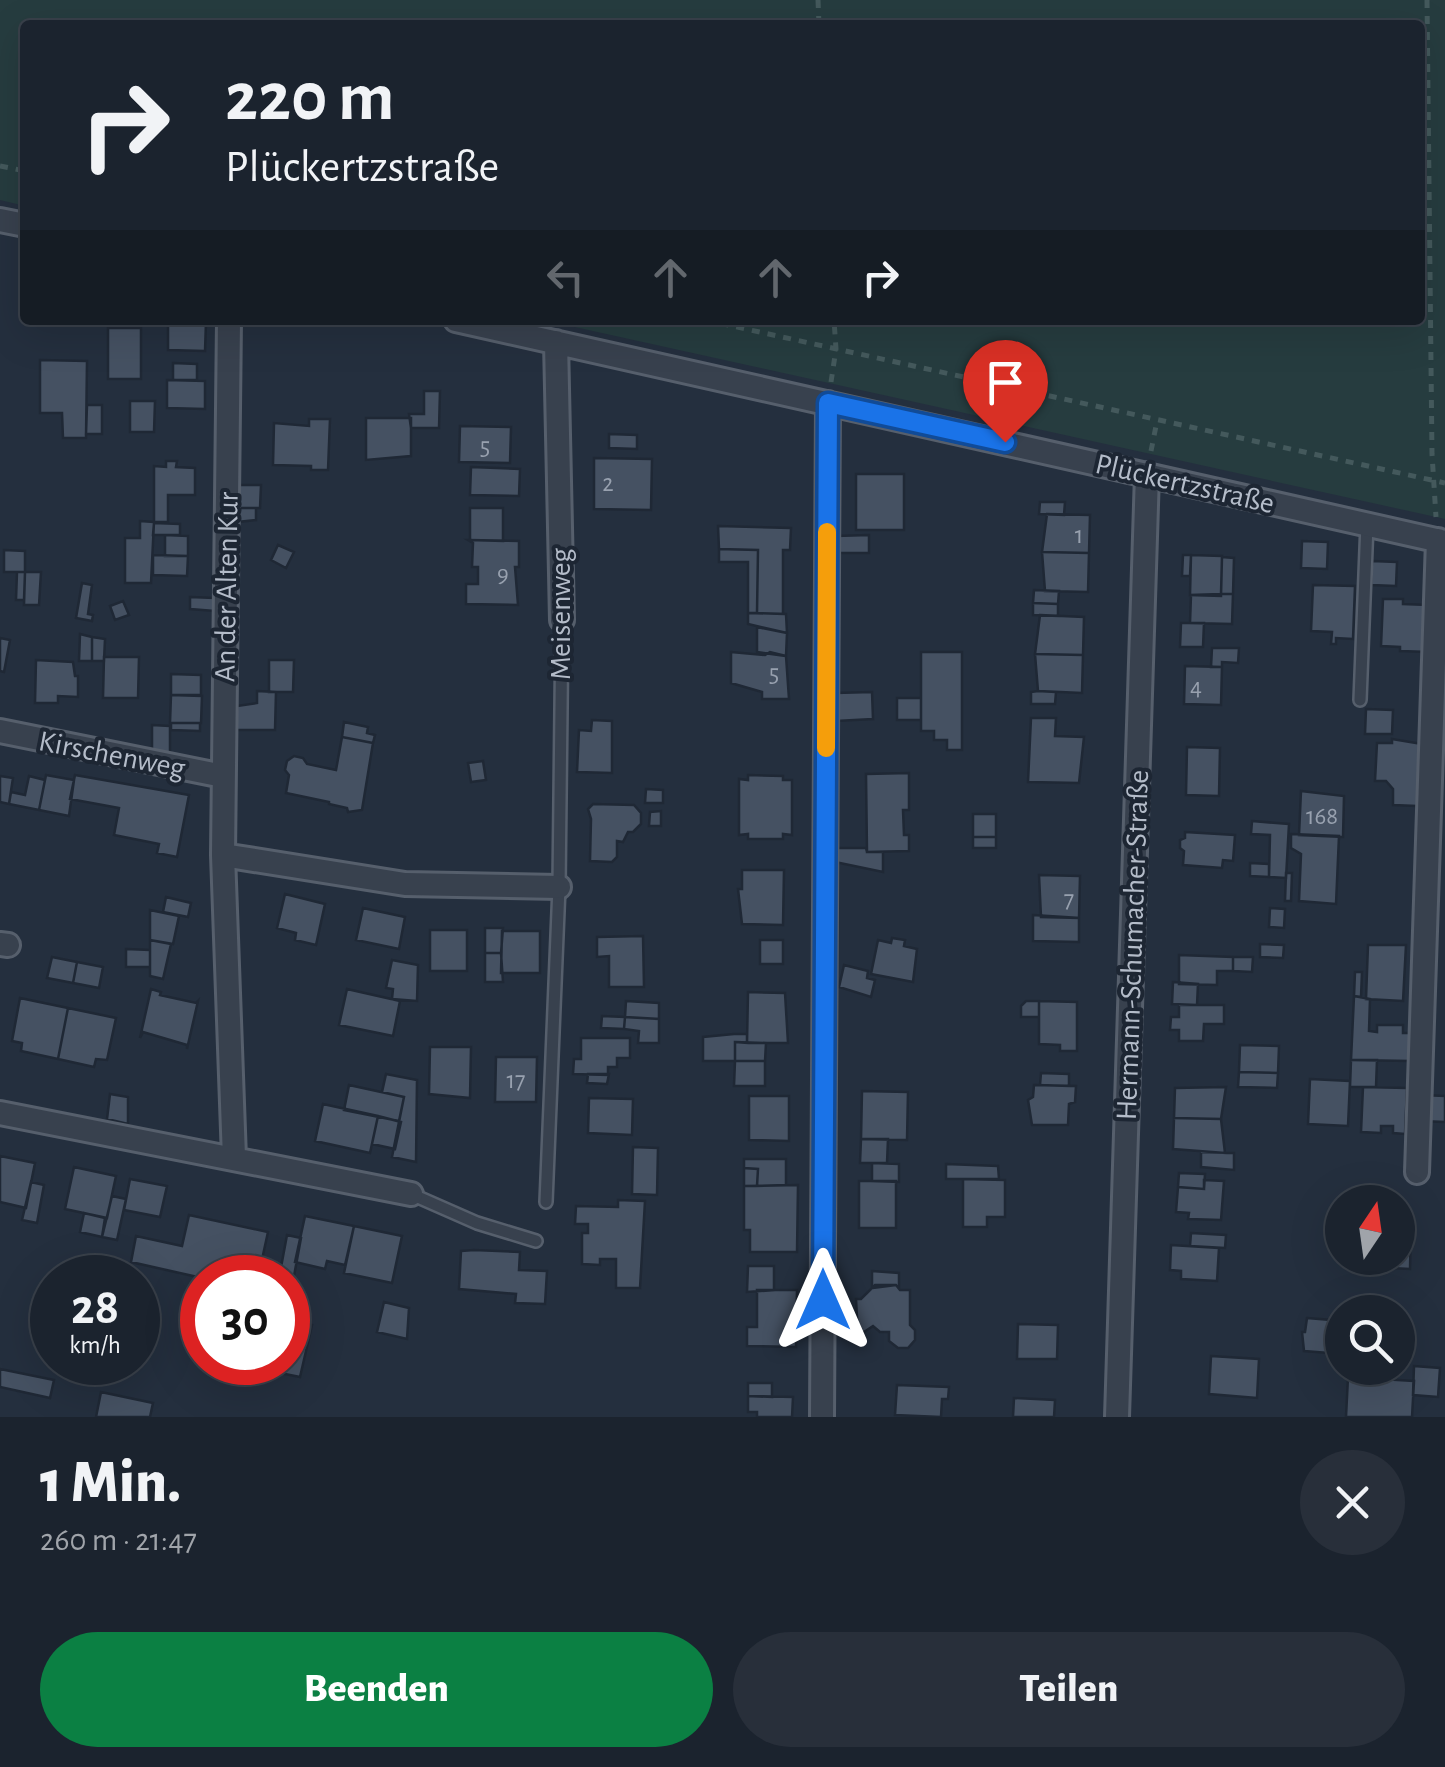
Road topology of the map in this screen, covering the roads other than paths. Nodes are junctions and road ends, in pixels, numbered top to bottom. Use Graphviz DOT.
graph roads {
  1 [pos="229,325"];
  2 [pos="479,325"];
  3 [pos="556,342"];
  4 [pos="828,403"];
  5 [pos="1147,474"];
  6 [pos="1366,524"];
  7 [pos="1442,541"];
  8 [pos="562,620"];
  9 [pos="1360,700"];
  10 [pos="0,732"];
  11 [pos="223,776"];
  12 [pos="223,855"];
  13 [pos="559,887"];
  14 [pos="0,1114"];
  15 [pos="234,1158"];
  16 [pos="1416,1172"];
  17 [pos="411,1194"];
  18 [pos="546,1202"];
  19 [pos="536,1240"];
  20 [pos="822,1417"];
  21 [pos="1117,1417"];
  1 -- 11 [label="street, An der Alten Kur"];
  2 -- 3 [label="street, Plückertzstraße"];
  3 -- 4 [label="street, Plückertzstraße"];
  3 -- 8 [label="street, Meisenweg"];
  4 -- 5 [label="street, Plückertzstraße"];
  4 -- 20 [label="street"];
  5 -- 6 [label="street, Plückertzstraße"];
  5 -- 21 [label="street, Hermann-Schumacher-Straße"];
  6 -- 7 [label="street, Plückertzstraße"];
  6 -- 9 [label="lane"];
  7 -- 16 [label="street"];
  8 -- 13 [label="lane, Meisenweg"];
  10 -- 11 [label="street, Kirschenweg"];
  11 -- 12 [label="street, An der Alten Kur"];
  12 -- 13 [label="street"];
  12 -- 15 [label="street, An der Alten Kur"];
  13 -- 18 [label="lane, Meisenweg"];
  14 -- 15 [label="street"];
  15 -- 17 [label="street"];
  17 -- 19 [label="lane"];
}
